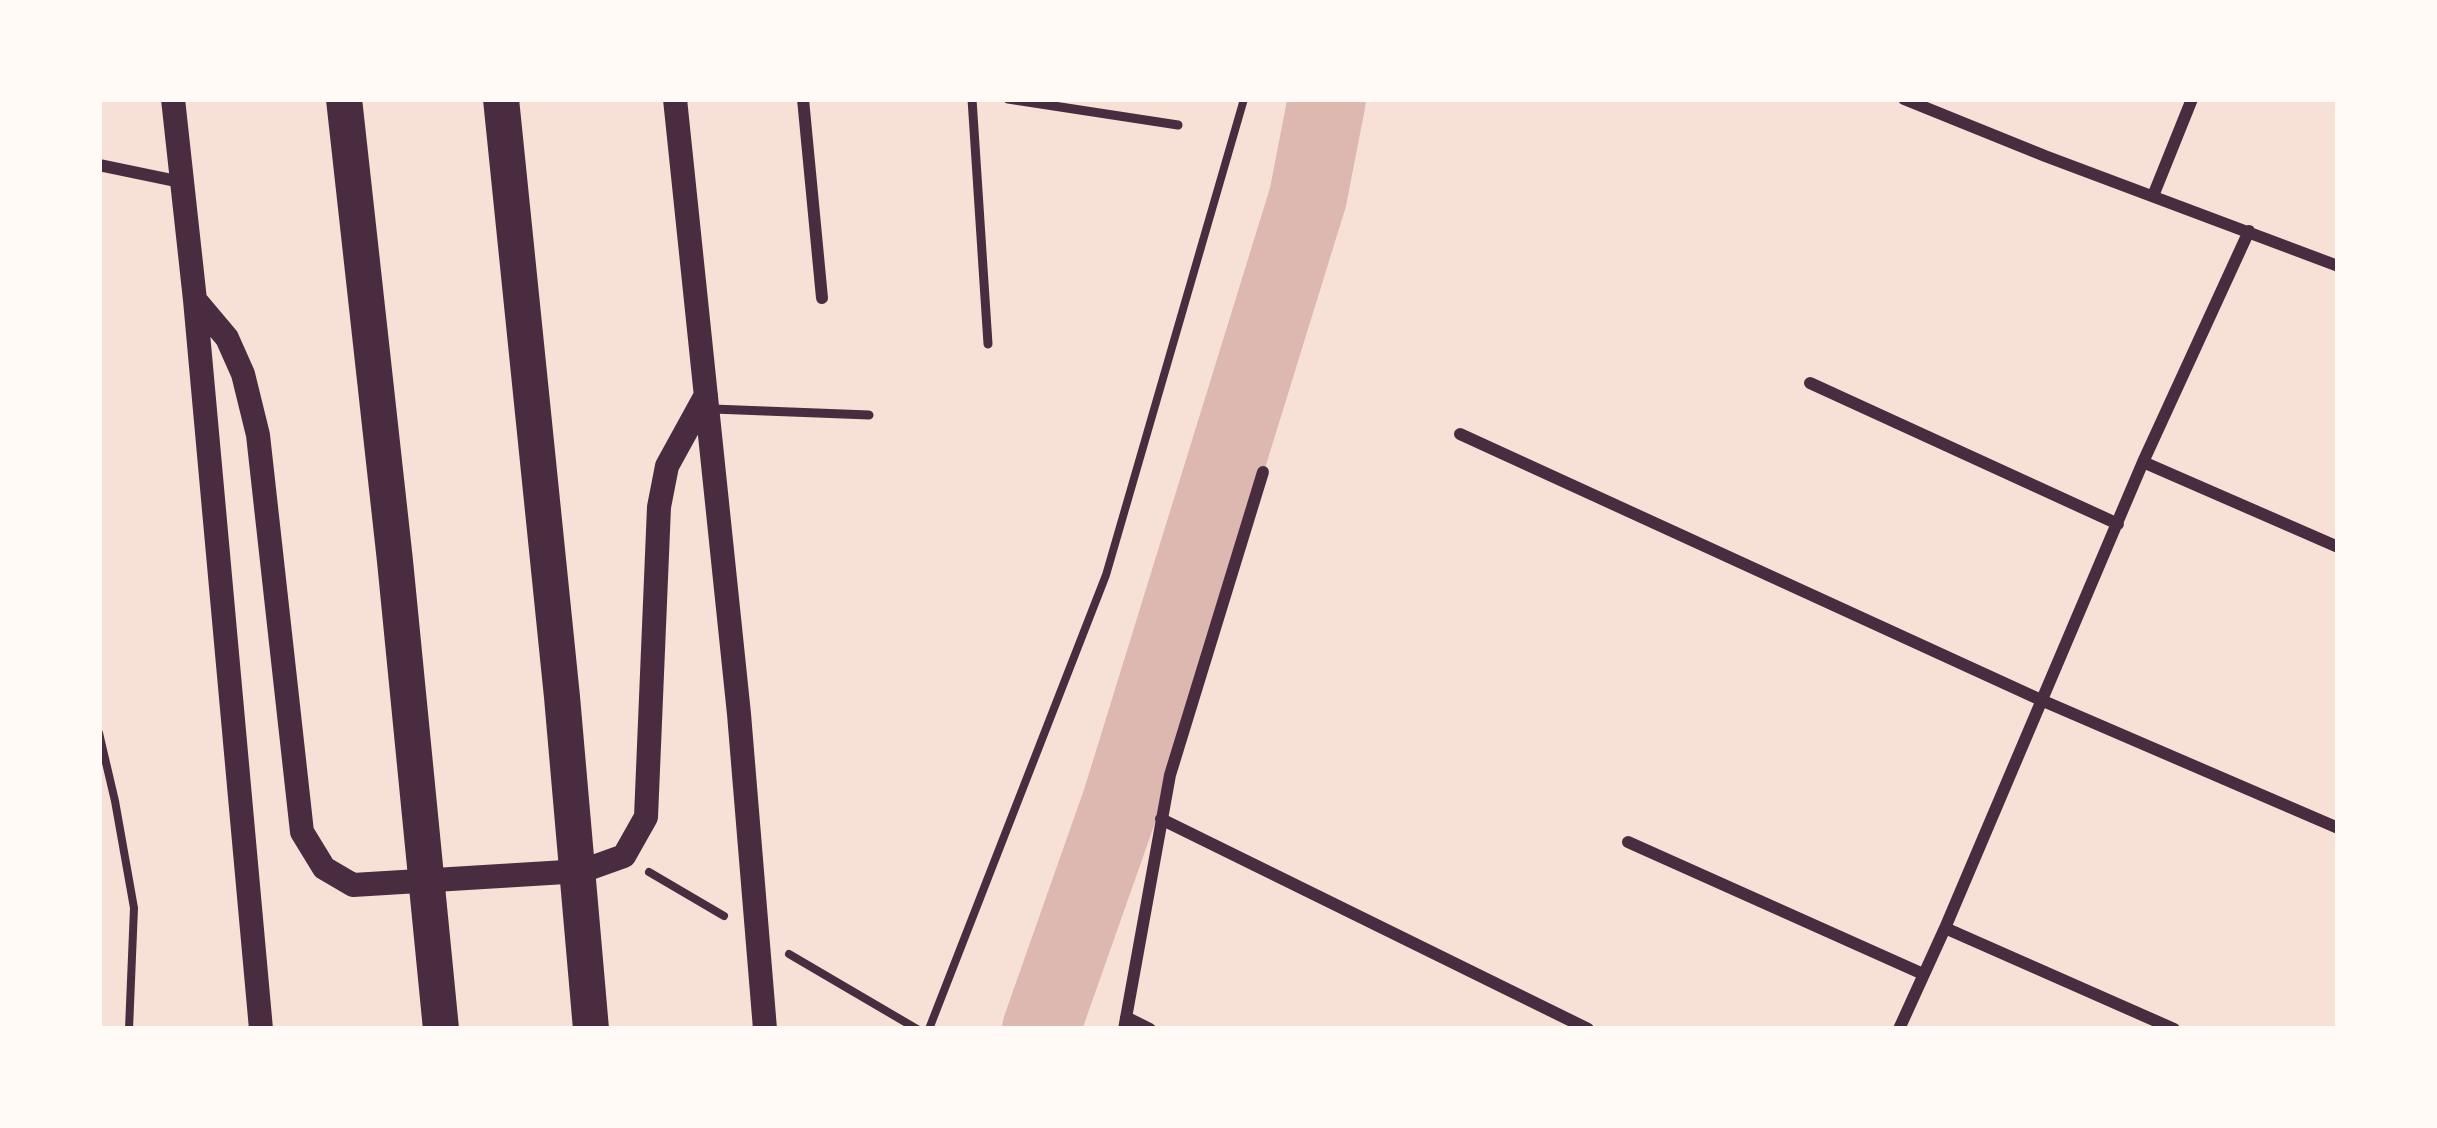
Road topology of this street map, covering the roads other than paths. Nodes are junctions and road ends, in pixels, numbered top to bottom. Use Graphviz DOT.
graph roads {
  1 [pos="173,99"];
  2 [pos="344,99"];
  3 [pos="501,99"];
  4 [pos="675,99"];
  5 [pos="803,99"];
  6 [pos="972,99"];
  7 [pos="1007,99"];
  8 [pos="1904,99"];
  9 [pos="2192,99"];
  10 [pos="1178,125"];
  11 [pos="99,165"];
  12 [pos="182,182"];
  13 [pos="2153,196"];
  14 [pos="2249,231"];
  15 [pos="2338,266"];
  16 [pos="821,298"];
  17 [pos="195,301"];
  18 [pos="988,344"];
  19 [pos="1810,383"];
  20 [pos="706,402"];
  21 [pos="869,415"];
  22 [pos="1460,434"];
  23 [pos="2143,462"];
  24 [pos="1263,472"];
  25 [pos="2118,524"];
  26 [pos="2338,547"];
  27 [pos="2041,700"];
  28 [pos="1160,819"];
  29 [pos="2338,828"];
  30 [pos="1628,842"];
  31 [pos="1945,928"];
  32 [pos="1924,974"];
  33 [pos="1125,1023"];
  34 [pos="261,1029"];
  35 [pos="441,1029"];
  36 [pos="591,1029"];
  37 [pos="765,1029"];
  38 [pos="1150,1029"];
  39 [pos="1588,1029"];
  40 [pos="1899,1029"];
  41 [pos="2174,1029"];
  1 -- 12 [label="main road"];
  2 -- 35 [label="highway"];
  3 -- 36 [label="highway"];
  4 -- 20 [label="main road"];
  5 -- 16 [label="street"];
  6 -- 18 [label="lane"];
  7 -- 10 [label="lane"];
  8 -- 13 [label="street"];
  9 -- 13 [label="street"];
  11 -- 12 [label="street"];
  12 -- 17 [label="main road"];
  13 -- 14 [label="street"];
  14 -- 15 [label="street"];
  14 -- 23 [label="street"];
  17 -- 20 [label="main road"];
  17 -- 34 [label="main road"];
  19 -- 25 [label="street"];
  20 -- 21 [label="lane"];
  20 -- 37 [label="main road"];
  22 -- 27 [label="street"];
  23 -- 25 [label="street"];
  23 -- 26 [label="street"];
  24 -- 28 [label="street"];
  25 -- 27 [label="street"];
  27 -- 29 [label="street"];
  27 -- 31 [label="street"];
  28 -- 33 [label="street"];
  28 -- 39 [label="street"];
  30 -- 32 [label="street"];
  31 -- 32 [label="street"];
  31 -- 41 [label="street"];
  32 -- 40 [label="street"];
  33 -- 38 [label="street"];
}
